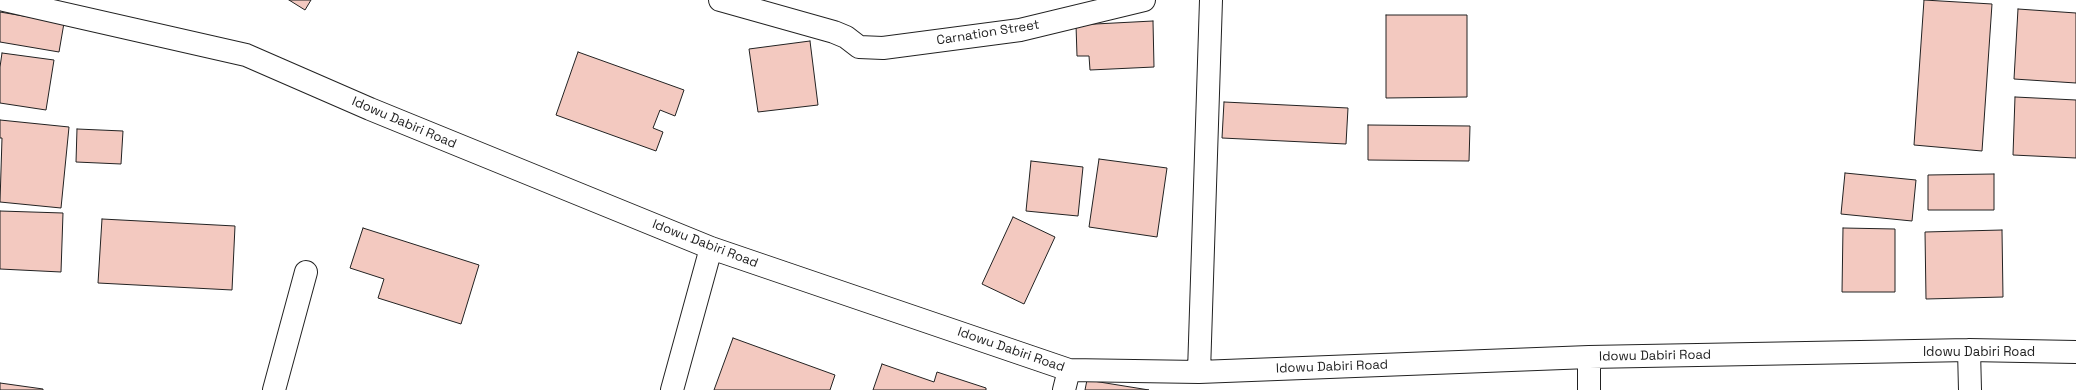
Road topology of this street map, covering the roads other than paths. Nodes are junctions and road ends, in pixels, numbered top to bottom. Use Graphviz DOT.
graph roads {
  1 [pos="4,0"];
  2 [pos="720,0"];
  3 [pos="1144,0"];
  4 [pos="1211,0"];
  5 [pos="711,248"];
  6 [pos="306,272"];
  7 [pos="1969,350"];
  8 [pos="2076,352"];
  9 [pos="1589,357"];
  10 [pos="1199,372"];
  11 [pos="1067,380"];
  12 [pos="274,390"];
  13 [pos="672,390"];
  14 [pos="1589,390"];
  15 [pos="1970,390"];
  1 -- 5 [label="street, Idowu Dabiri Road"];
  2 -- 3 [label="street, Carnation Street"];
  4 -- 10 [label="street"];
  5 -- 11 [label="street, Idowu Dabiri Road"];
  5 -- 13 [label="street"];
  6 -- 12 [label="street"];
  7 -- 8 [label="street, Idowu Dabiri Road"];
  7 -- 9 [label="street, Idowu Dabiri Road"];
  7 -- 15 [label="street"];
  9 -- 10 [label="street, Idowu Dabiri Road"];
  9 -- 14 [label="street"];
  10 -- 11 [label="street, Idowu Dabiri Road"];
}
